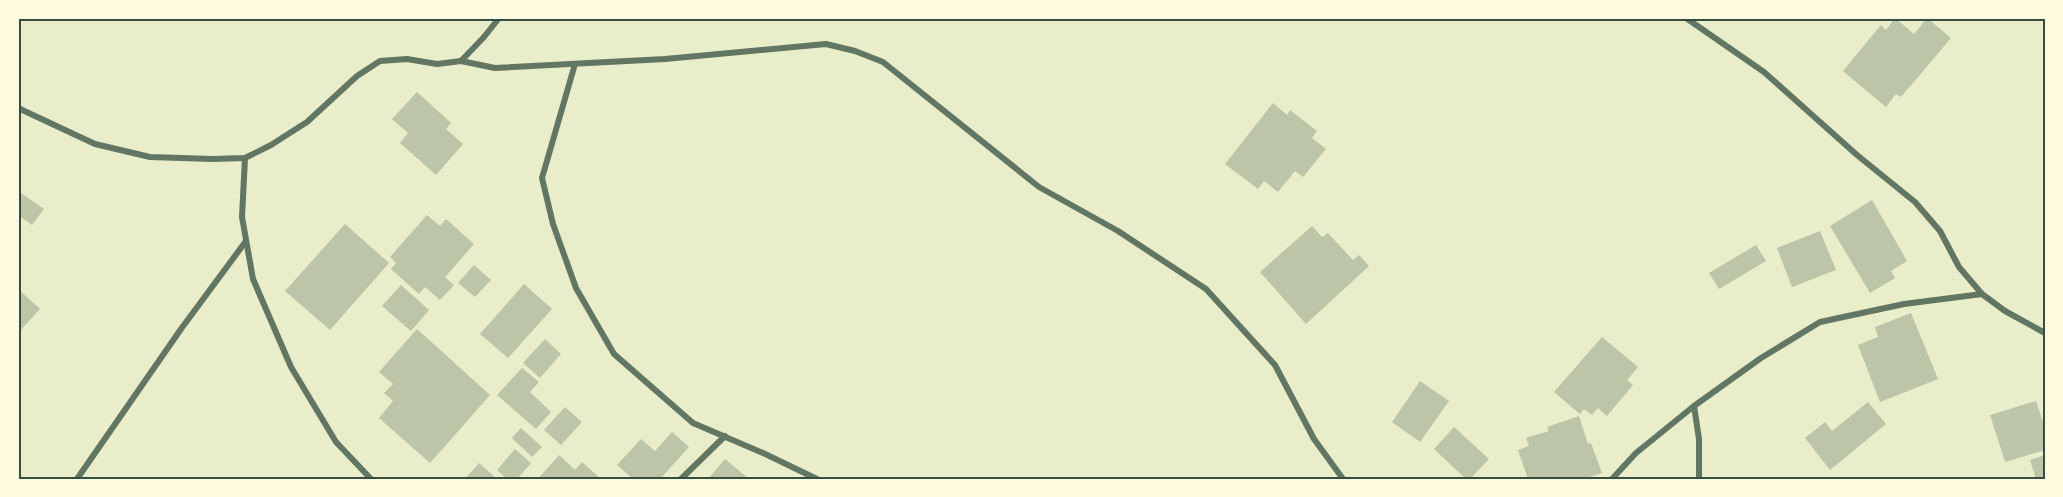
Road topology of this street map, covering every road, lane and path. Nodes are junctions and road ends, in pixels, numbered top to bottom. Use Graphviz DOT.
graph roads {
  1 [pos="498,18"];
  2 [pos="1686,18"];
  3 [pos="461,61"];
  4 [pos="575,63"];
  5 [pos="18,108"];
  6 [pos="245,158"];
  7 [pos="246,241"];
  8 [pos="1982,294"];
  9 [pos="2045,333"];
  10 [pos="1694,406"];
  11 [pos="725,436"];
  12 [pos="77,479"];
  13 [pos="371,479"];
  14 [pos="681,479"];
  15 [pos="817,479"];
  16 [pos="1343,479"];
  17 [pos="1612,479"];
  18 [pos="1699,479"];
  1 -- 3 [label="street"];
  2 -- 8 [label="street"];
  3 -- 4 [label="street"];
  3 -- 6 [label="street"];
  4 -- 11 [label="street"];
  4 -- 16 [label="street"];
  5 -- 6 [label="street"];
  6 -- 7 [label="street"];
  7 -- 12 [label="street"];
  7 -- 13 [label="street"];
  8 -- 9 [label="street"];
  8 -- 10 [label="street"];
  10 -- 17 [label="street"];
  10 -- 18 [label="street"];
  11 -- 14 [label="street"];
  11 -- 15 [label="street"];
}
